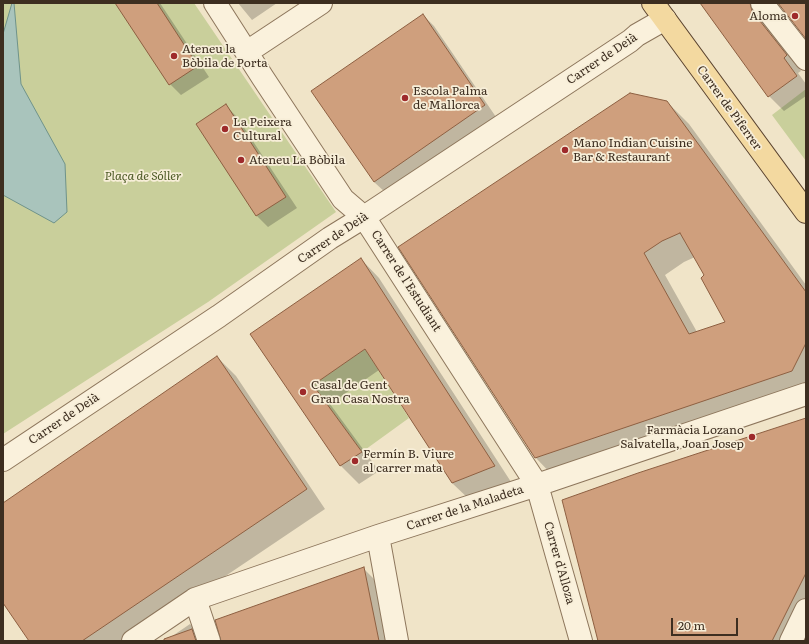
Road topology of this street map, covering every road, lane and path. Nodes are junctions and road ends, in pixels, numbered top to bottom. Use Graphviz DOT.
graph roads {
  1 [pos="215,3"];
  2 [pos="321,3"];
  3 [pos="762,3"];
  4 [pos="659,11"];
  5 [pos="247,52"];
  6 [pos="806,59"];
  7 [pos="806,212"];
  8 [pos="364,217"];
  9 [pos="806,394"];
  10 [pos="3,460"];
  11 [pos="537,485"];
  12 [pos="378,536"];
  13 [pos="195,599"];
  14 [pos="806,610"];
  15 [pos="134,641"];
  16 [pos="209,641"];
  17 [pos="397,641"];
  18 [pos="581,641"];
  19 [pos="791,641"];
  1 -- 5 [label="street, Carrer de l'Estudiant"];
  2 -- 5 [label="street"];
  3 -- 6 [label="street"];
  4 -- 7 [label="main road, Carrer de Piferrer"];
  4 -- 8 [label="street, Carrer de Deià"];
  5 -- 8 [label="street, Carrer de l'Estudiant"];
  8 -- 10 [label="street, Carrer de Deià"];
  8 -- 11 [label="street, Carrer de l'Estudiant"];
  9 -- 11 [label="street, Carrer de la Maladeta"];
  11 -- 12 [label="street, Carrer de la Maladeta"];
  11 -- 18 [label="street, Carrer d'Alloza"];
  12 -- 13 [label="street, Carrer de la Maladeta"];
  12 -- 17 [label="street"];
  13 -- 15 [label="street, Carrer de la Maladeta"];
  13 -- 16 [label="street"];
  14 -- 19 [label="street"];
}
